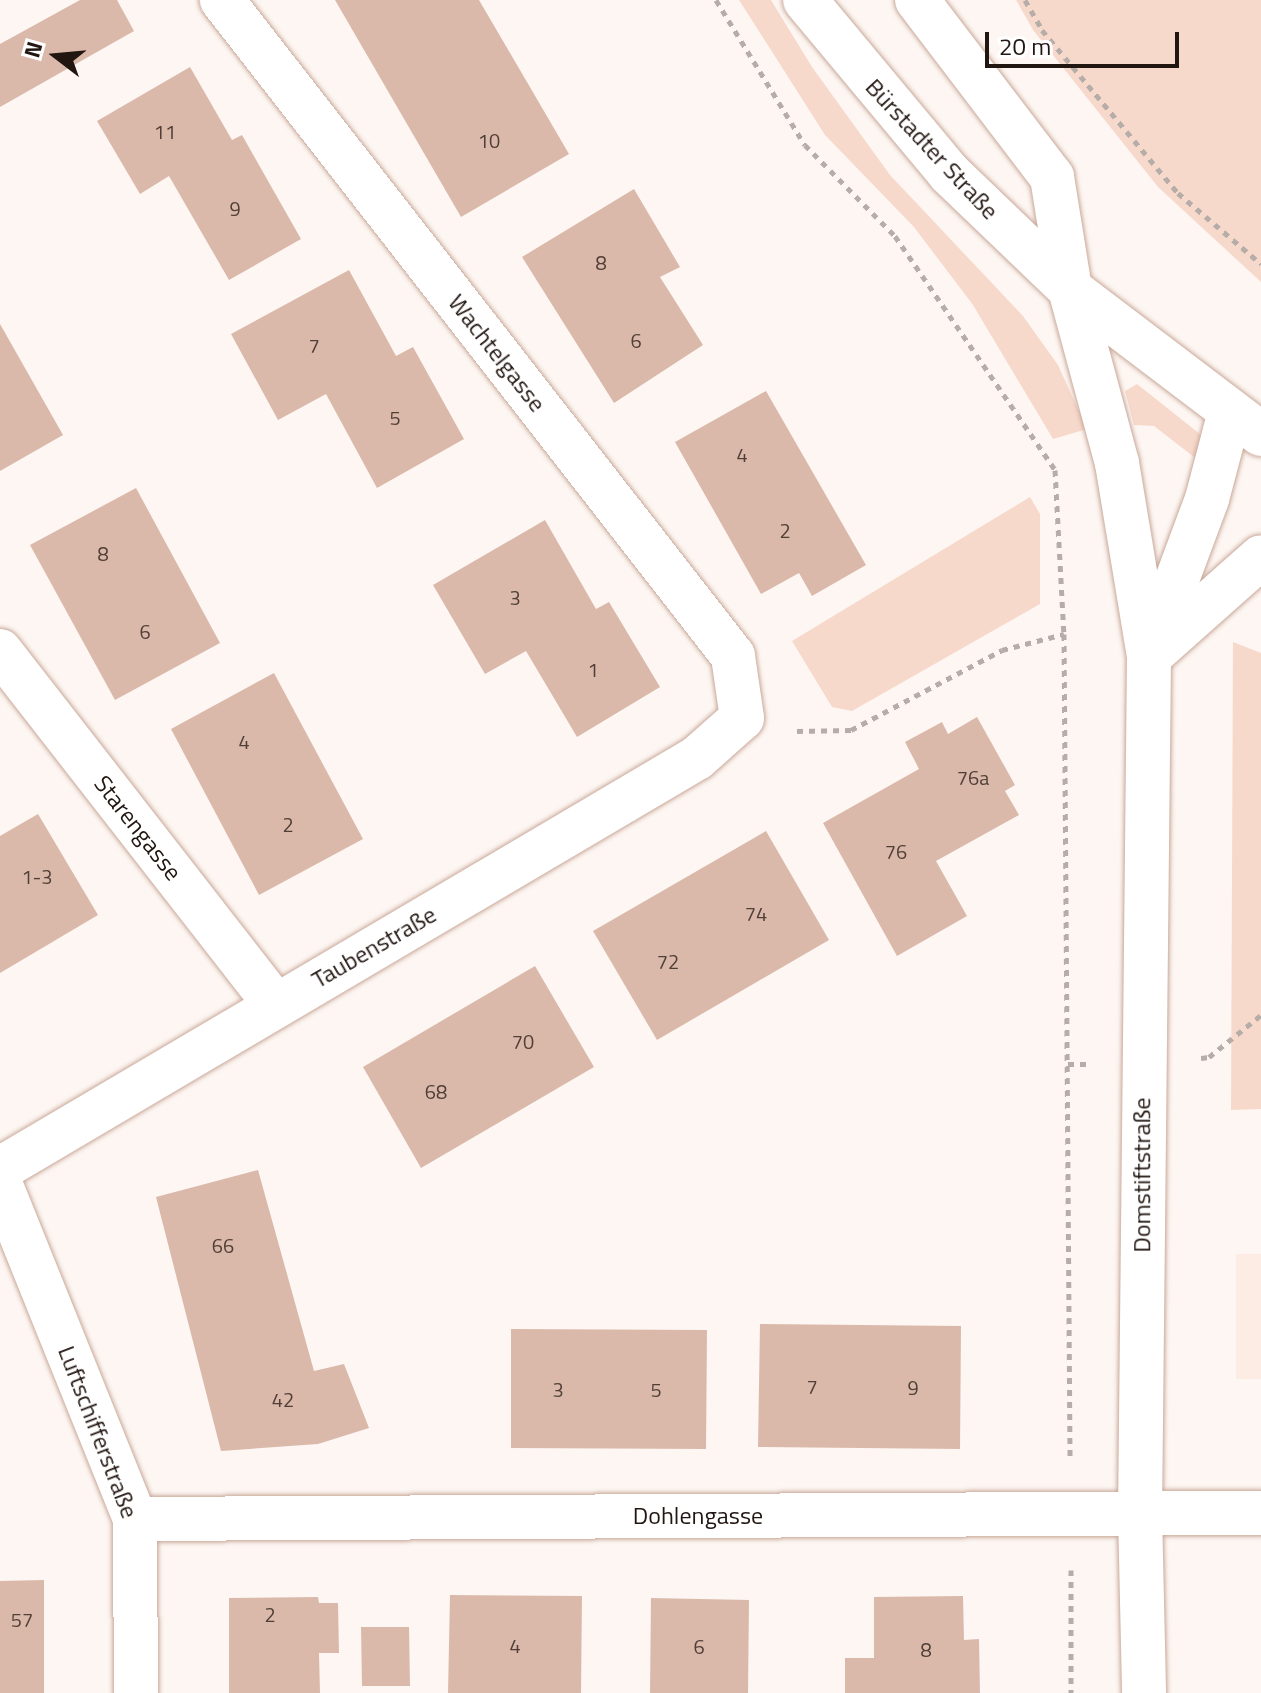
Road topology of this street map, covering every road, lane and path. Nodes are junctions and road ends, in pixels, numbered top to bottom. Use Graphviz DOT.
graph roads {
  1 [pos="222,0"];
  2 [pos="716,0"];
  3 [pos="805,0"];
  4 [pos="917,0"];
  5 [pos="1025,0"];
  6 [pos="1261,264"];
  7 [pos="1070,289"];
  8 [pos="1246,423"];
  9 [pos="1261,557"];
  10 [pos="1064,634"];
  11 [pos="0,651"];
  12 [pos="1149,657"];
  13 [pos="742,718"];
  14 [pos="276,1005"];
  15 [pos="1261,1015"];
  16 [pos="1143,1061"];
  17 [pos="0,1169"];
  18 [pos="0,1183"];
  19 [pos="1140,1513"];
  20 [pos="1261,1513"];
  21 [pos="1071,1514"];
  22 [pos="135,1519"];
  23 [pos="136,1693"];
  24 [pos="1071,1693"];
  25 [pos="1144,1693"];
  1 -- 13 [label="street, Wachtelgasse"];
  2 -- 10 [label="path"];
  3 -- 7 [label="street, Bürstadter Straße"];
  4 -- 7 [label="street"];
  5 -- 6 [label="path"];
  7 -- 8 [label="street, Bürstadter Straße"];
  7 -- 12 [label="street"];
  8 -- 12 [label="street"];
  9 -- 12 [label="street"];
  10 -- 13 [label="path"];
  10 -- 21 [label="path"];
  11 -- 14 [label="street, Starengasse"];
  12 -- 16 [label="street, Domstiftstraße"];
  13 -- 14 [label="street, Taubenstraße"];
  14 -- 17 [label="street, Taubenstraße"];
  15 -- 16 [label="path"];
  16 -- 19 [label="street, Domstiftstraße"];
  18 -- 22 [label="street, Luftschifferstraße"];
  19 -- 20 [label="street, Dohlengasse"];
  19 -- 21 [label="street, Dohlengasse"];
  19 -- 25 [label="street, Domstiftstraße"];
  21 -- 22 [label="street, Dohlengasse"];
  21 -- 24 [label="path"];
  22 -- 23 [label="street, Luftschifferstraße"];
}
